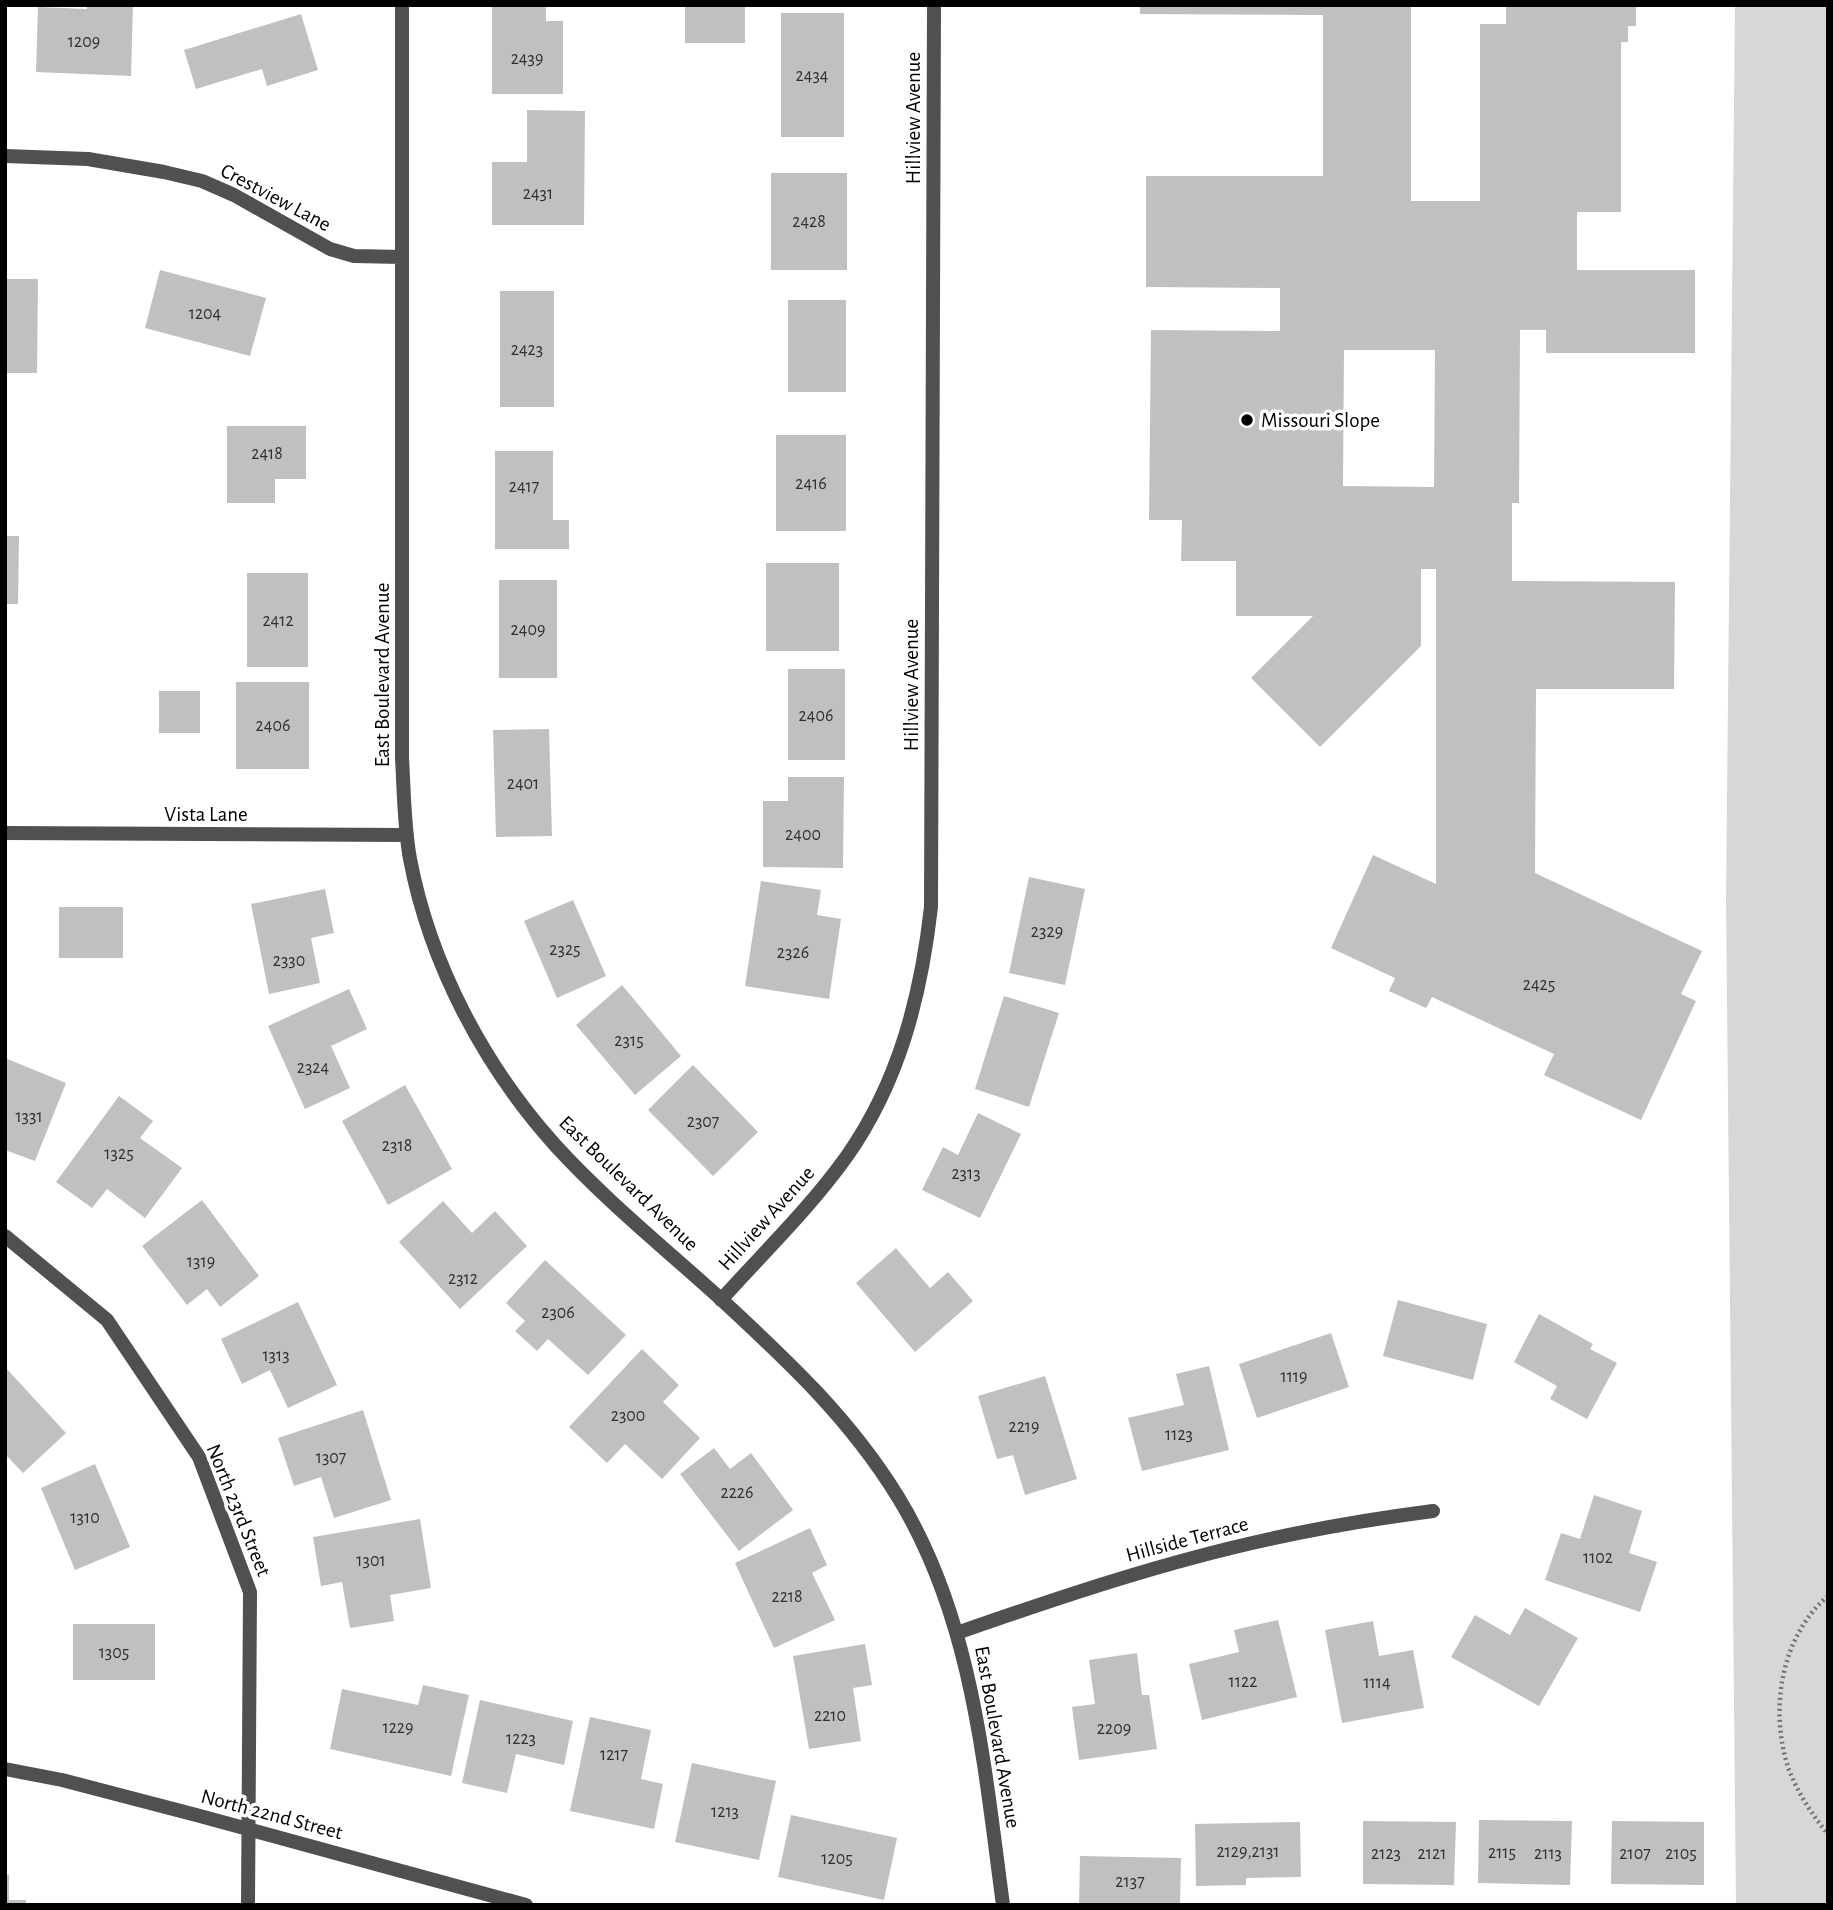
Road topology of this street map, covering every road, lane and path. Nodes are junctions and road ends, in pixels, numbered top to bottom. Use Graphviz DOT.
graph roads {
  1 [pos="402,5"];
  2 [pos="934,5"];
  3 [pos="5,156"];
  4 [pos="402,257"];
  5 [pos="5,833"];
  6 [pos="407,835"];
  7 [pos="5,1236"];
  8 [pos="721,1300"];
  9 [pos="1433,1511"];
  10 [pos="1828,1596"];
  11 [pos="957,1633"];
  12 [pos="5,1769"];
  13 [pos="248,1831"];
  14 [pos="1828,1834"];
  15 [pos="248,1905"];
  16 [pos="526,1905"];
  17 [pos="1003,1905"];
  1 -- 4 [label="street, East Boulevard Avenue"];
  2 -- 8 [label="street, Hillview Avenue"];
  3 -- 4 [label="street, Crestview Lane"];
  4 -- 6 [label="street, East Boulevard Avenue"];
  5 -- 6 [label="street, Vista Lane"];
  6 -- 8 [label="street, East Boulevard Avenue"];
  7 -- 13 [label="street, North 23rd Street"];
  8 -- 11 [label="street, East Boulevard Avenue"];
  9 -- 11 [label="street, Hillside Terrace"];
  10 -- 14 [label="path"];
  11 -- 17 [label="street, East Boulevard Avenue"];
  12 -- 13 [label="street, North 22nd Street"];
  13 -- 15 [label="street, North 23rd Street"];
  13 -- 16 [label="street, North 22nd Street"];
}
